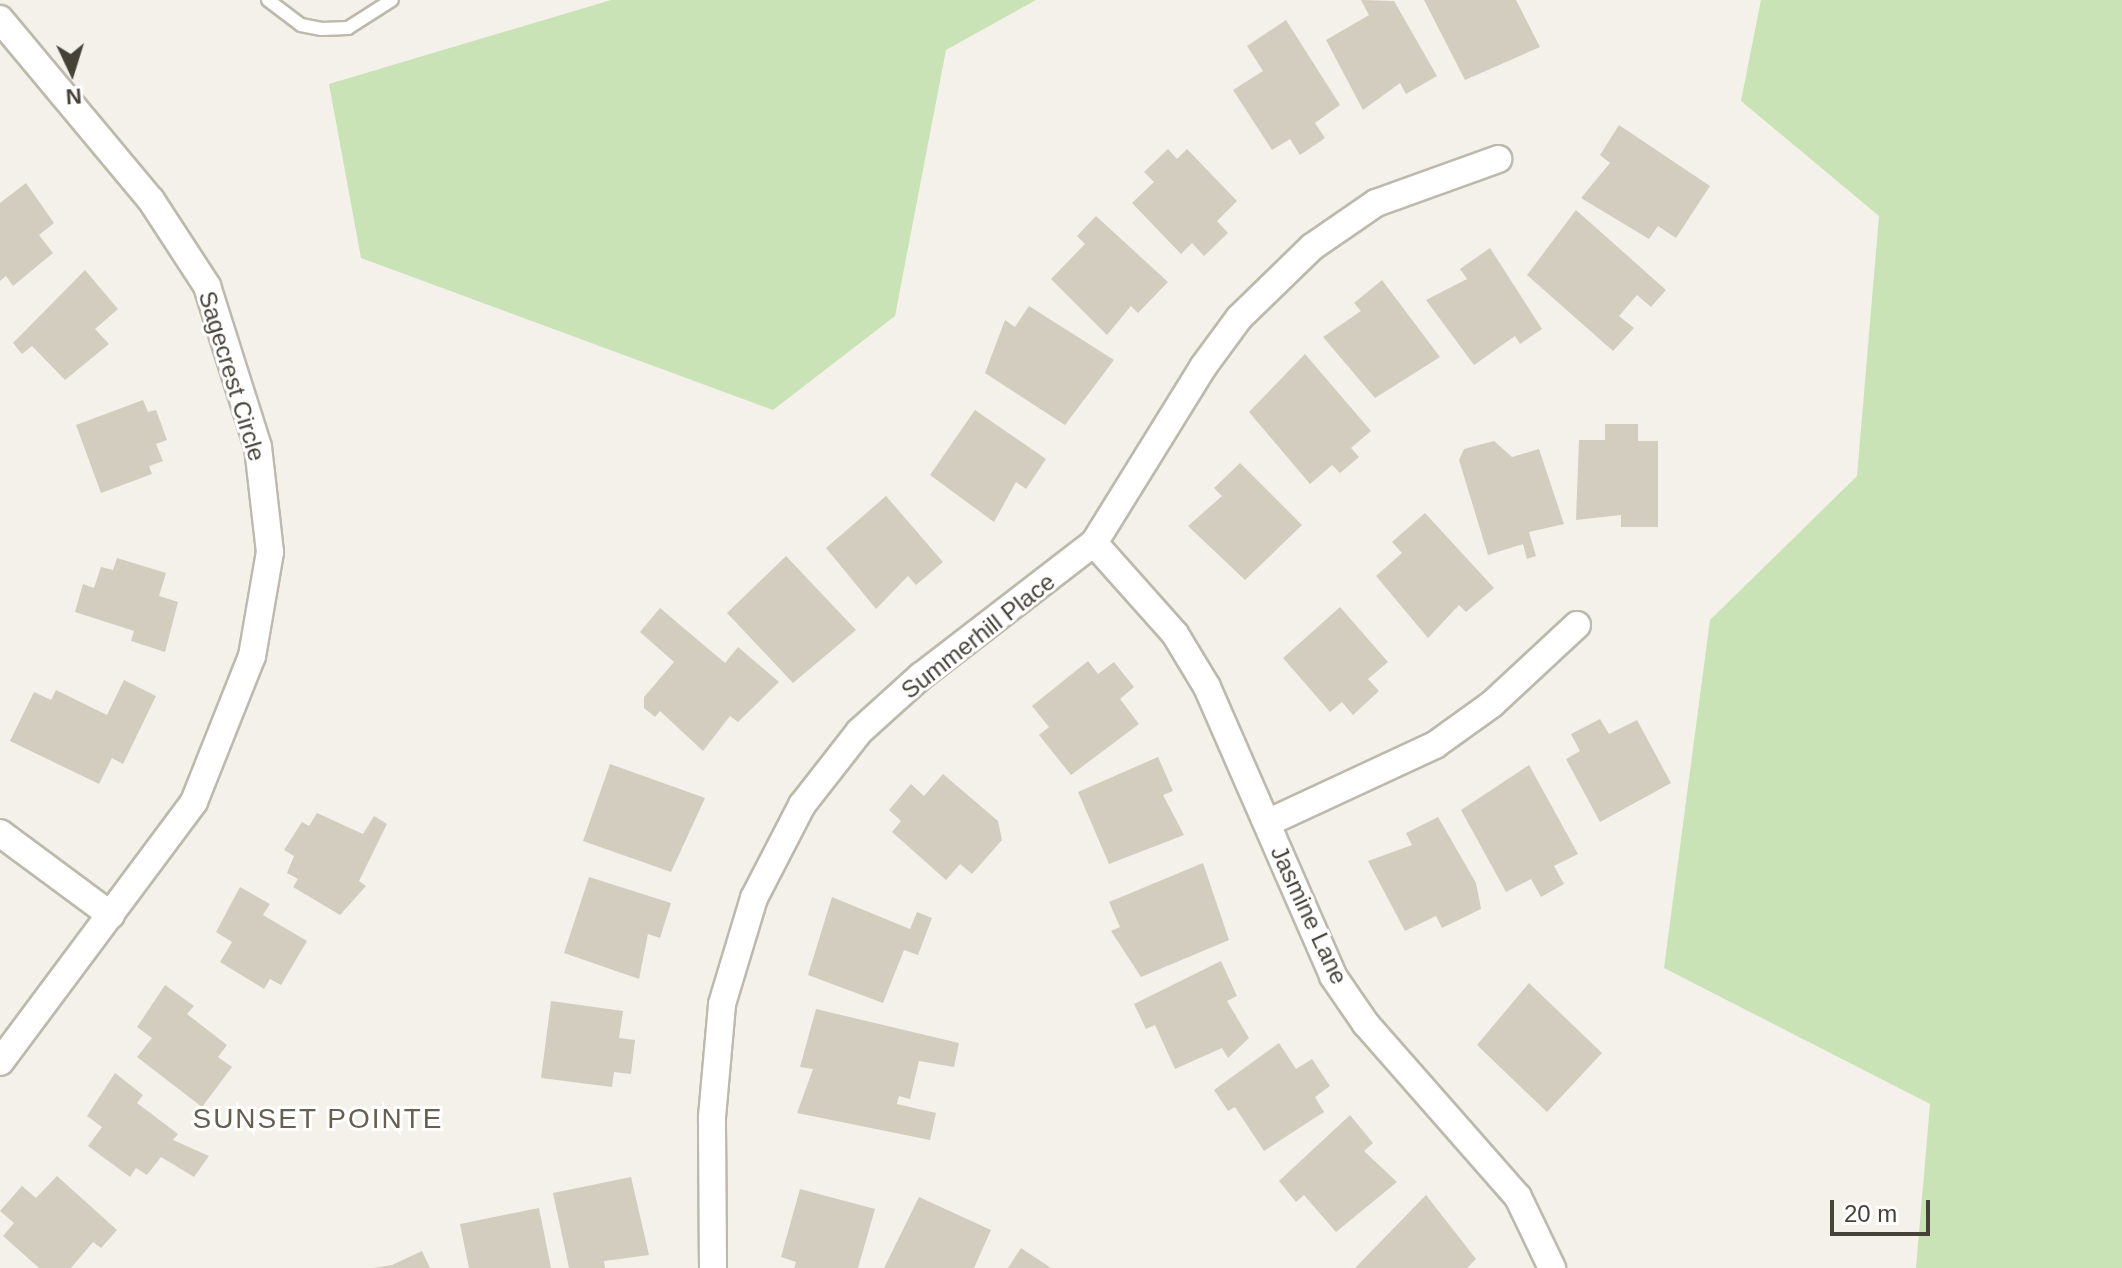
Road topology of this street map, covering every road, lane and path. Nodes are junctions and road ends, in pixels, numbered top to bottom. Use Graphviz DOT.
graph roads {
  1 [pos="268,0"];
  2 [pos="392,0"];
  3 [pos="0,19"];
  4 [pos="1498,159"];
  5 [pos="1094,543"];
  6 [pos="1577,625"];
  7 [pos="1267,823"];
  8 [pos="0,833"];
  9 [pos="111,915"];
  10 [pos="0,1062"];
  11 [pos="713,1268"];
  12 [pos="1552,1268"];
  1 -- 2 [label="lane"];
  3 -- 9 [label="street, Sagecrest Circle"];
  4 -- 5 [label="street, Summerhill Place"];
  5 -- 7 [label="street, Jasmine Lane"];
  5 -- 11 [label="street, Summerhill Place"];
  6 -- 7 [label="street"];
  7 -- 12 [label="street, Jasmine Lane"];
  8 -- 9 [label="street"];
  9 -- 10 [label="street, Sagecrest Circle"];
}
